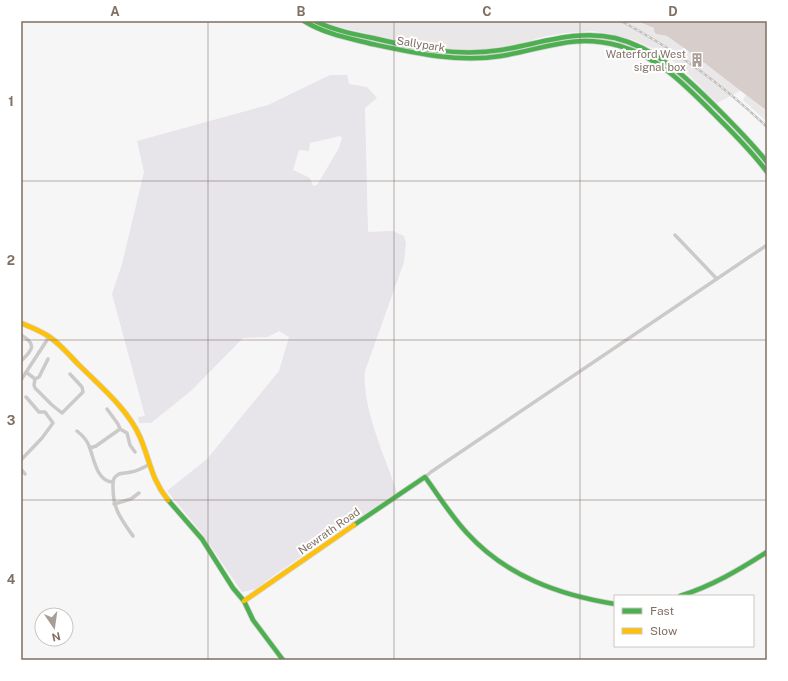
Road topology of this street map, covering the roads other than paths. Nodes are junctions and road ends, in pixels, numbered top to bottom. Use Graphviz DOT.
graph roads {
  1 [pos="304,21"];
  2 [pos="315,21"];
  3 [pos="538,45"];
  4 [pos="767,162"];
  5 [pos="767,172"];
  6 [pos="676,235"];
  7 [pos="767,245"];
  8 [pos="717,279"];
  9 [pos="21,323"];
  10 [pos="21,335"];
  11 [pos="49,337"];
  12 [pos="48,359"];
  13 [pos="21,361"];
  14 [pos="26,372"];
  15 [pos="70,374"];
  16 [pos="35,379"];
  17 [pos="21,380"];
  18 [pos="26,397"];
  19 [pos="52,405"];
  20 [pos="107,410"];
  21 [pos="45,412"];
  22 [pos="120,429"];
  23 [pos="77,431"];
  24 [pos="90,448"];
  25 [pos="135,452"];
  26 [pos="21,460"];
  27 [pos="148,465"];
  28 [pos="21,468"];
  29 [pos="25,474"];
  30 [pos="426,477"];
  31 [pos="112,482"];
  32 [pos="139,493"];
  33 [pos="114,504"];
  34 [pos="133,536"];
  35 [pos="767,552"];
  36 [pos="684,595"];
  37 [pos="244,601"];
  38 [pos="614,604"];
  39 [pos="284,660"];
  1 -- 3 [label="main road, Sallypark"];
  2 -- 3 [label="main road, Sallypark"];
  3 -- 4 [label="main road"];
  3 -- 5 [label="main road"];
  6 -- 8 [label="street"];
  7 -- 8 [label="street"];
  8 -- 30 [label="street"];
  9 -- 11 [label="main road"];
  10 -- 13 [label="street"];
  11 -- 14 [label="street"];
  11 -- 27 [label="main road"];
  12 -- 16 [label="street"];
  14 -- 16 [label="street"];
  14 -- 17 [label="street"];
  15 -- 19 [label="street"];
  16 -- 19 [label="street"];
  18 -- 21 [label="street"];
  19 -- 21 [label="street"];
  20 -- 22 [label="street"];
  21 -- 26 [label="street"];
  22 -- 24 [label="street"];
  22 -- 25 [label="street"];
  23 -- 24 [label="street"];
  24 -- 31 [label="street"];
  27 -- 31 [label="street"];
  27 -- 37 [label="main road"];
  28 -- 29 [label="street"];
  30 -- 37 [label="main road, Newrath Road"];
  30 -- 38 [label="main road"];
  31 -- 33 [label="street"];
  32 -- 33 [label="street"];
  33 -- 34 [label="street"];
  35 -- 36 [label="main road"];
  37 -- 39 [label="main road"];
}
